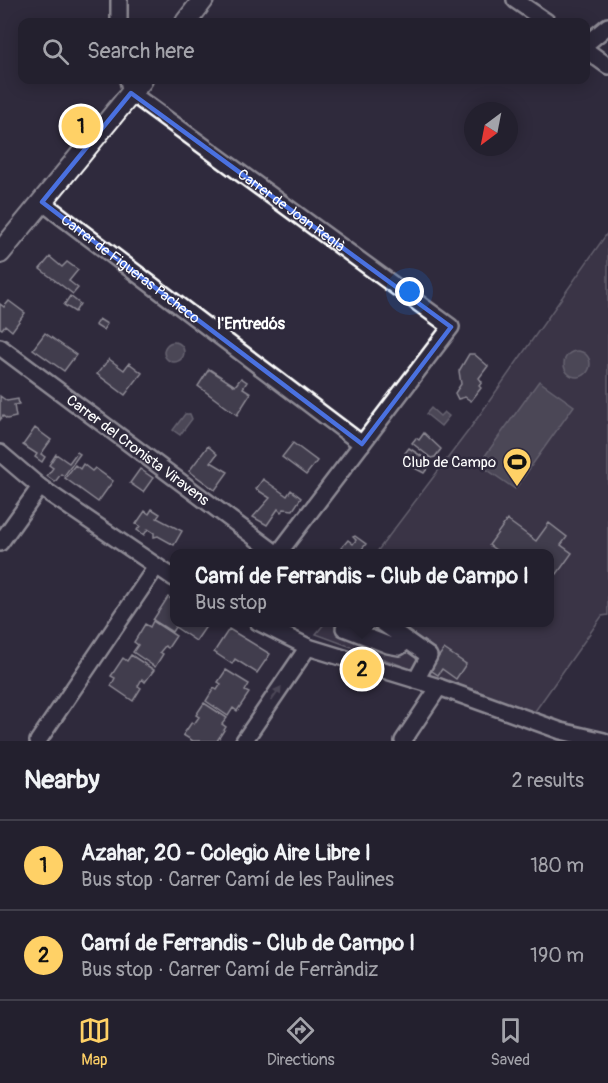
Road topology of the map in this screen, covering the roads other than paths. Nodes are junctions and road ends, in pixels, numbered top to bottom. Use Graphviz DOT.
graph roads {
  1 [pos="119,0"];
  2 [pos="203,0"];
  3 [pos="515,0"];
  4 [pos="119,18"];
  5 [pos="189,18"];
  6 [pos="541,18"];
  7 [pos="608,26"];
  8 [pos="590,40"];
  9 [pos="590,53"];
  10 [pos="608,66"];
  11 [pos="134,84"];
  12 [pos="42,202"];
  13 [pos="0,253"];
  14 [pos="0,347"];
  15 [pos="362,444"];
  16 [pos="0,453"];
  17 [pos="40,487"];
  18 [pos="0,543"];
  19 [pos="270,549"];
  20 [pos="281,549"];
  21 [pos="156,567"];
  22 [pos="170,576"];
  23 [pos="268,627"];
  24 [pos="345,627"];
  25 [pos="388,627"];
  26 [pos="407,641"];
  27 [pos="308,647"];
  28 [pos="416,680"];
  29 [pos="439,687"];
  30 [pos="38,741"];
  31 [pos="244,741"];
  32 [pos="403,741"];
  33 [pos="604,741"];
  1 -- 4 [label="street"];
  2 -- 5 [label="main road"];
  3 -- 6 [label="street"];
  7 -- 8 [label="street"];
  9 -- 10 [label="street"];
  11 -- 12 [label="main road"];
  11 -- 15 [label="street, Carrer de Joan Reglà"];
  12 -- 13 [label="main road"];
  12 -- 15 [label="street, Carrer de Figueras Pacheco"];
  14 -- 19 [label="street, Carrer del Cronista Viravens"];
  15 -- 20 [label="street"];
  16 -- 17 [label="street"];
  17 -- 18 [label="street"];
  17 -- 21 [label="street"];
  21 -- 22 [label="street"];
  21 -- 30 [label="street"];
  23 -- 27 [label="street"];
  24 -- 26 [label="street"];
  25 -- 26 [label="street"];
  26 -- 28 [label="street"];
  27 -- 28 [label="street"];
  31 -- 27 [label="street, one-way"];
  28 -- 29 [label="street"];
  29 -- 32 [label="street"];
  29 -- 33 [label="street"];
}
